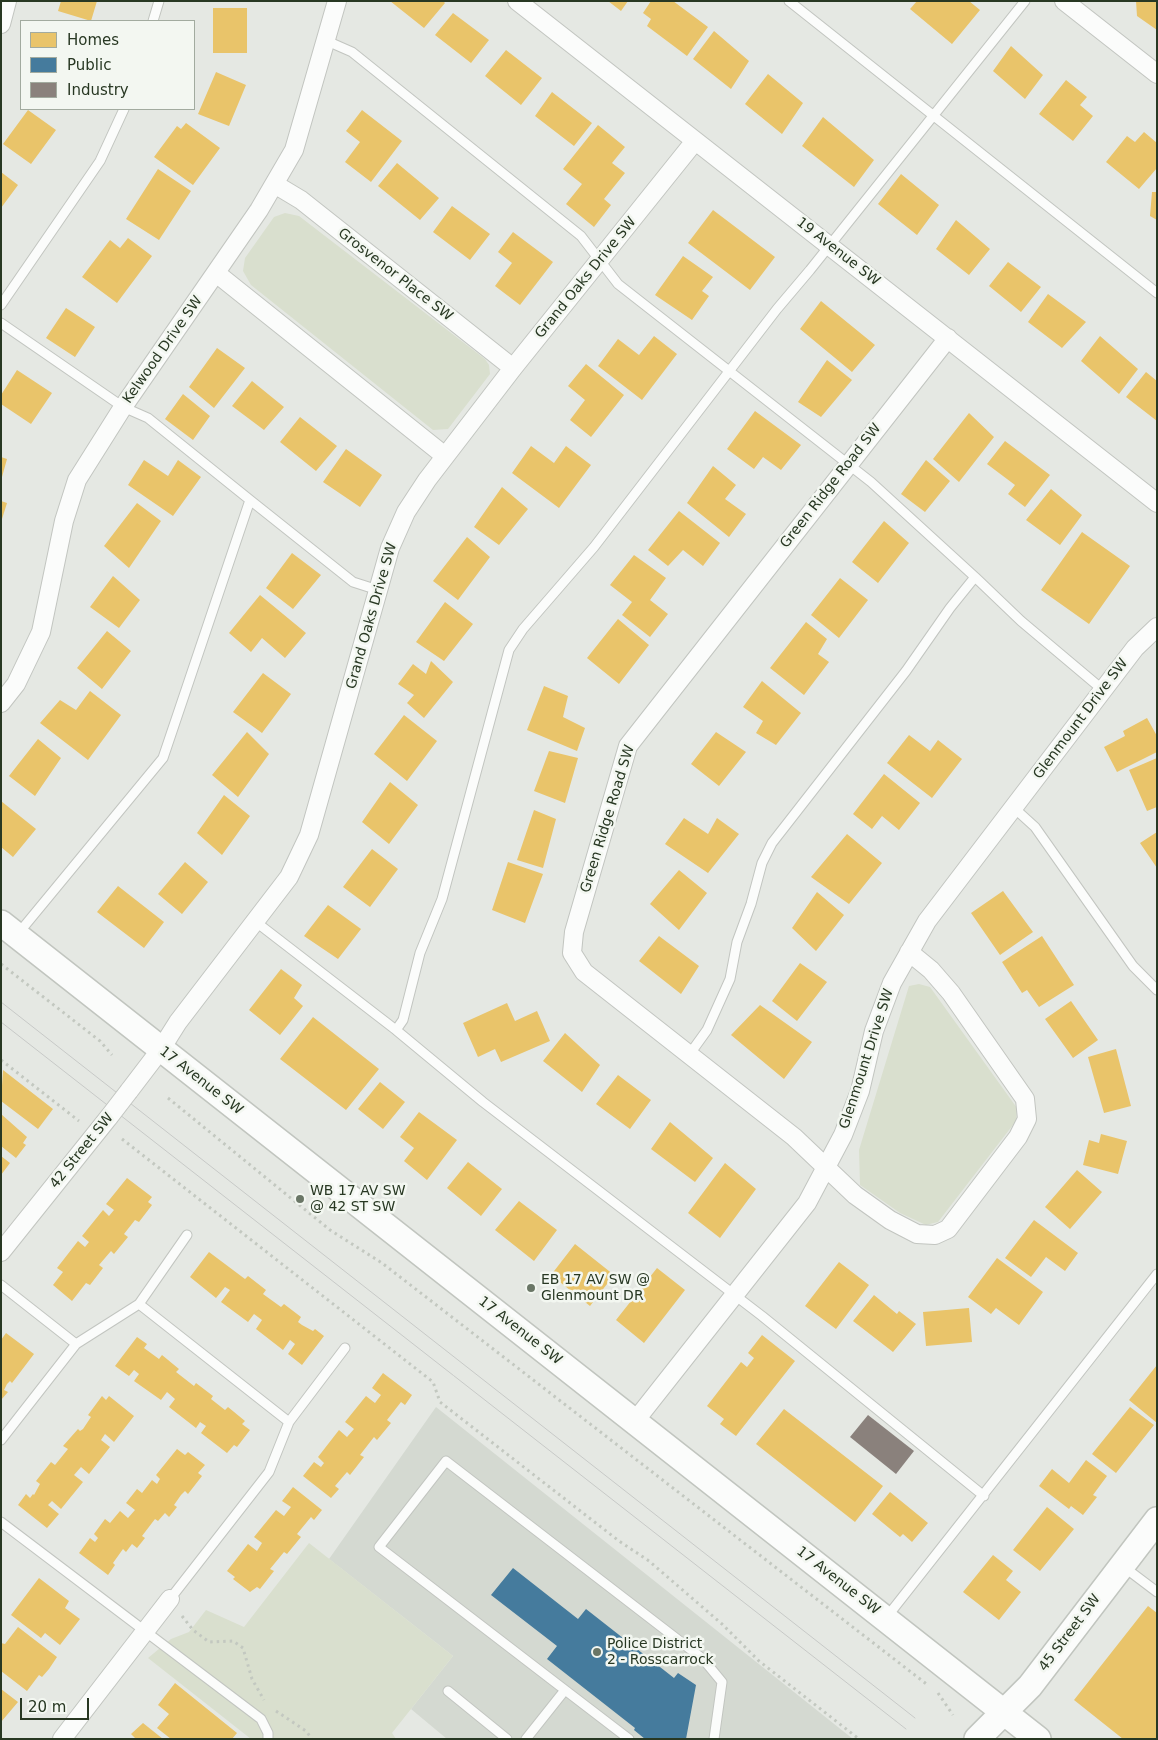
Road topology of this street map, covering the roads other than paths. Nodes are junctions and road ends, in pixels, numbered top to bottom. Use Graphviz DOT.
graph roads {
  1 [pos="7,1"];
  2 [pos="159,1"];
  3 [pos="337,1"];
  4 [pos="517,1"];
  5 [pos="789,1"];
  6 [pos="1025,1"];
  7 [pos="1064,1"];
  8 [pos="153,20"];
  9 [pos="1,24"];
  10 [pos="327,41"];
  11 [pos="1157,74"];
  12 [pos="124,110"];
  13 [pos="933,116"];
  14 [pos="695,141"];
  15 [pos="276,185"];
  16 [pos="830,245"];
  17 [pos="600,261"];
  18 [pos="216,274"];
  19 [pos="1157,293"];
  20 [pos="1,305"];
  21 [pos="1,324"];
  22 [pos="948,338"];
  23 [pos="513,368"];
  24 [pos="728,372"];
  25 [pos="123,407"];
  26 [pos="445,456"];
  27 [pos="848,464"];
  28 [pos="250,500"];
  29 [pos="1157,503"];
  30 [pos="976,578"];
  31 [pos="378,590"];
  32 [pos="1157,627"];
  33 [pos="1103,690"];
  34 [pos="1,703"];
  35 [pos="1013,807"];
  36 [pos="256,922"];
  37 [pos="9,929"];
  38 [pos="909,952"];
  39 [pos="1157,990"];
  40 [pos="396,1030"];
  41 [pos="161,1050"];
  42 [pos="690,1055"];
  43 [pos="826,1168"];
  44 [pos="187,1235"];
  45 [pos="1,1252"];
  46 [pos="1157,1274"];
  47 [pos="1,1285"];
  48 [pos="734,1294"];
  49 [pos="139,1304"];
  50 [pos="76,1344"];
  51 [pos="345,1348"];
  52 [pos="635,1421"];
  53 [pos="289,1422"];
  54 [pos="1,1440"];
  55 [pos="984,1496"];
  56 [pos="1157,1520"];
  57 [pos="3,1527"];
  58 [pos="1122,1565"];
  59 [pos="1157,1592"];
  60 [pos="170,1599"];
  61 [pos="886,1619"];
  62 [pos="144,1632"];
  63 [pos="565,1690"];
  64 [pos="448,1691"];
  65 [pos="1004,1713"];
  66 [pos="62,1739"];
  67 [pos="268,1739"];
  68 [pos="507,1739"];
  69 [pos="526,1739"];
  70 [pos="629,1739"];
  71 [pos="714,1739"];
  72 [pos="977,1739"];
  73 [pos="1038,1739"];
  1 -- 9 [label="street"];
  2 -- 8 [label="lane"];
  3 -- 10 [label="street, Kelwood Drive SW"];
  4 -- 14 [label="street, 19 Avenue SW"];
  5 -- 13 [label="lane"];
  6 -- 13 [label="lane"];
  7 -- 11 [label="street"];
  10 -- 15 [label="street, Kelwood Drive SW"];
  10 -- 17 [label="lane"];
  12 -- 20 [label="lane"];
  13 -- 16 [label="lane"];
  13 -- 19 [label="lane"];
  14 -- 16 [label="street, 19 Avenue SW"];
  14 -- 17 [label="street, Grand Oaks Drive SW"];
  15 -- 18 [label="street, Kelwood Drive SW"];
  15 -- 23 [label="street, Grosvenor Place SW"];
  16 -- 22 [label="street, 19 Avenue SW"];
  16 -- 24 [label="lane"];
  17 -- 23 [label="street, Grand Oaks Drive SW"];
  17 -- 24 [label="lane"];
  18 -- 25 [label="street, Kelwood Drive SW"];
  18 -- 26 [label="street"];
  21 -- 25 [label="lane"];
  22 -- 27 [label="street, Green Ridge Road SW"];
  22 -- 29 [label="street, 19 Avenue SW"];
  23 -- 26 [label="street, Grand Oaks Drive SW"];
  24 -- 27 [label="lane"];
  24 -- 40 [label="lane"];
  25 -- 28 [label="lane"];
  25 -- 34 [label="street, Kelwood Drive SW"];
  26 -- 31 [label="street, Grand Oaks Drive SW"];
  27 -- 30 [label="lane"];
  27 -- 42 [label="street, Green Ridge Road SW"];
  28 -- 31 [label="lane"];
  28 -- 37 [label="lane"];
  30 -- 33 [label="lane"];
  30 -- 42 [label="lane"];
  31 -- 36 [label="street, Grand Oaks Drive SW"];
  32 -- 33 [label="street, Glenmount Drive SW"];
  33 -- 35 [label="street, Glenmount Drive SW"];
  35 -- 38 [label="street, Glenmount Drive SW"];
  35 -- 39 [label="lane"];
  36 -- 40 [label="lane"];
  36 -- 41 [label="street, Grand Oaks Drive SW"];
  37 -- 41 [label="main road, 17 Avenue SW"];
  38 -- 43 [label="street, Glenmount Drive SW"];
  38 -- 43 [label="street, Green Ridge Road SW"];
  40 -- 48 [label="lane"];
  41 -- 45 [label="street, 42 Street SW, bridge"];
  41 -- 52 [label="main road, 17 Avenue SW"];
  42 -- 43 [label="street, Green Ridge Road SW"];
  43 -- 48 [label="street, Glenmount Drive SW"];
  44 -- 49 [label="lane"];
  46 -- 55 [label="lane"];
  47 -- 50 [label="lane"];
  48 -- 52 [label="street, Glenmount Drive SW"];
  48 -- 55 [label="lane"];
  49 -- 50 [label="lane"];
  49 -- 53 [label="lane"];
  50 -- 54 [label="lane"];
  51 -- 53 [label="lane"];
  52 -- 61 [label="main road, 17 Avenue SW"];
  53 -- 60 [label="lane"];
  55 -- 61 [label="lane"];
  56 -- 58 [label="main road, 45 Street SW"];
  57 -- 62 [label="lane"];
  58 -- 59 [label="lane"];
  58 -- 65 [label="main road, 45 Street SW"];
  60 -- 62 [label="street"];
  61 -- 65 [label="main road, 17 Avenue SW"];
  62 -- 66 [label="street"];
  62 -- 67 [label="lane"];
  63 -- 69 [label="lane"];
  63 -- 70 [label="lane"];
  63 -- 71 [label="lane"];
  64 -- 68 [label="lane"];
  65 -- 72 [label="main road, 45 Street SW"];
  65 -- 73 [label="main road, 17 Avenue SW"];
}
